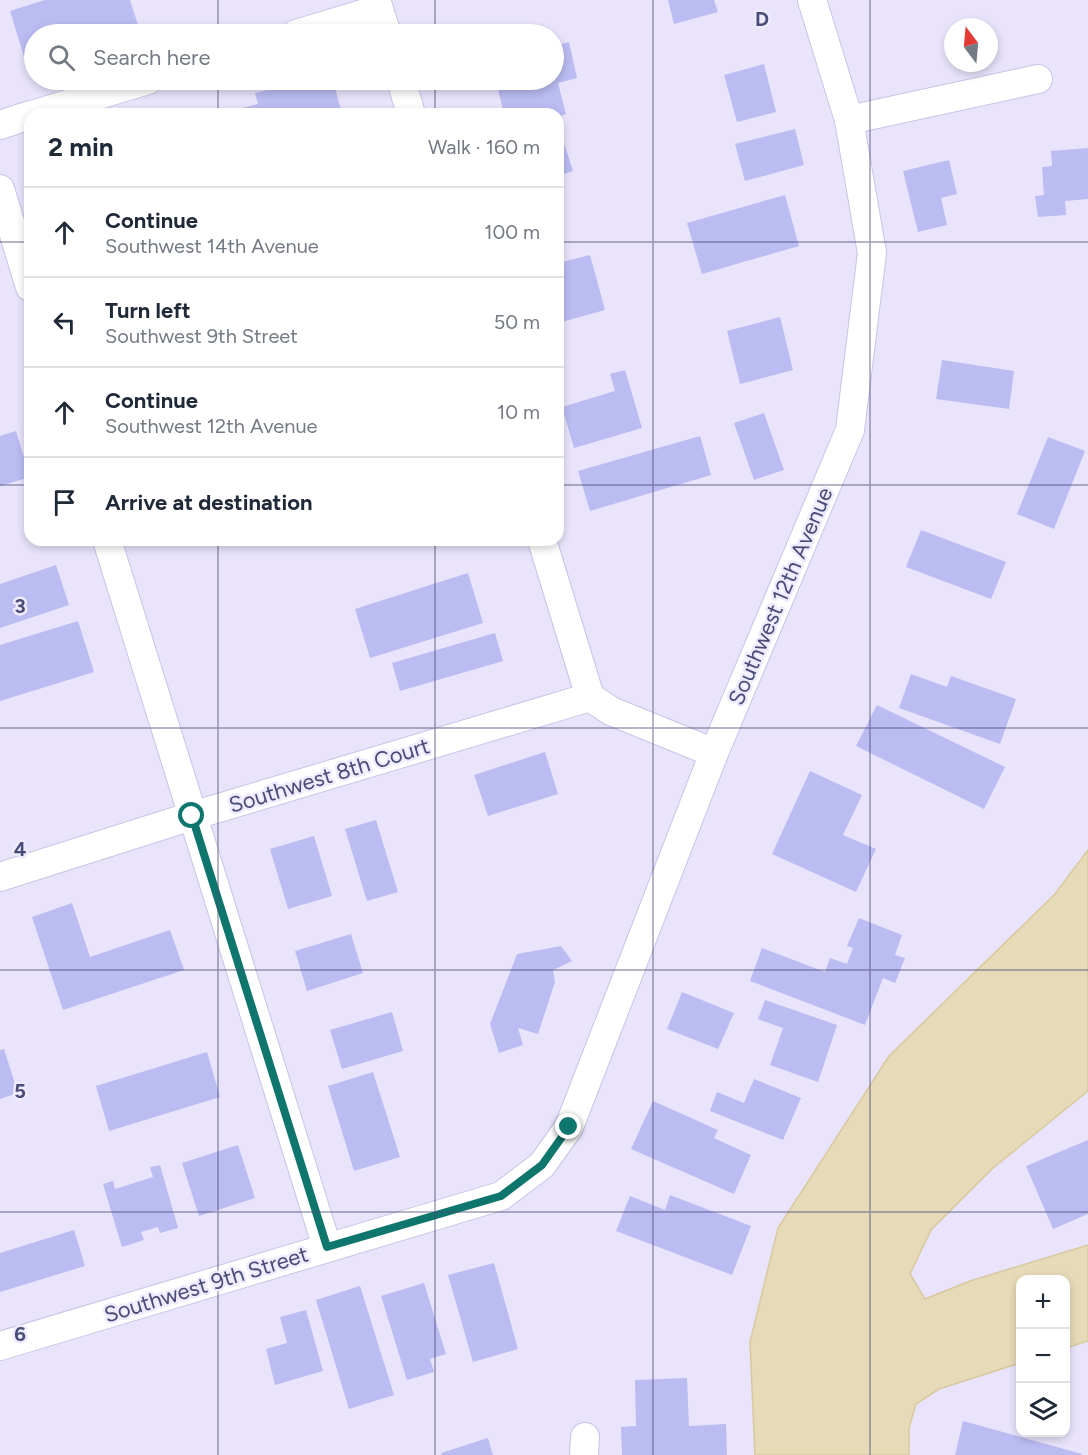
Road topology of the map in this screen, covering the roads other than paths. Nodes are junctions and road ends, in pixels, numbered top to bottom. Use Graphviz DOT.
graph roads {
  1 [pos="812,0"];
  2 [pos="381,15"];
  3 [pos="341,24"];
  4 [pos="1038,79"];
  5 [pos="115,90"];
  6 [pos="404,90"];
  7 [pos="55,108"];
  8 [pos="409,108"];
  9 [pos="24,118"];
  10 [pos="849,120"];
  11 [pos="0,125"];
  12 [pos="0,189"];
  13 [pos="24,267"];
  14 [pos="109,546"];
  15 [pos="544,546"];
  16 [pos="590,697"];
  17 [pos="714,753"];
  18 [pos="192,816"];
  19 [pos="0,877"];
  20 [pos="542,1165"];
  21 [pos="327,1247"];
  22 [pos="0,1346"];
  1 -- 10 [label="street, Southwest 12th Avenue"];
  2 -- 3 [label="street"];
  4 -- 10 [label="street"];
  5 -- 7 [label="street"];
  6 -- 8 [label="street"];
  9 -- 11 [label="street"];
  10 -- 17 [label="street, Southwest 12th Avenue"];
  12 -- 13 [label="street"];
  14 -- 18 [label="street"];
  15 -- 16 [label="street"];
  16 -- 17 [label="street"];
  16 -- 18 [label="street, Southwest 8th Court"];
  17 -- 20 [label="street, Southwest 12th Avenue"];
  18 -- 19 [label="street, Southwest 8th Court"];
  18 -- 21 [label="street"];
  20 -- 21 [label="street, Southwest 9th Street"];
  21 -- 22 [label="street, Southwest 9th Street"];
}
